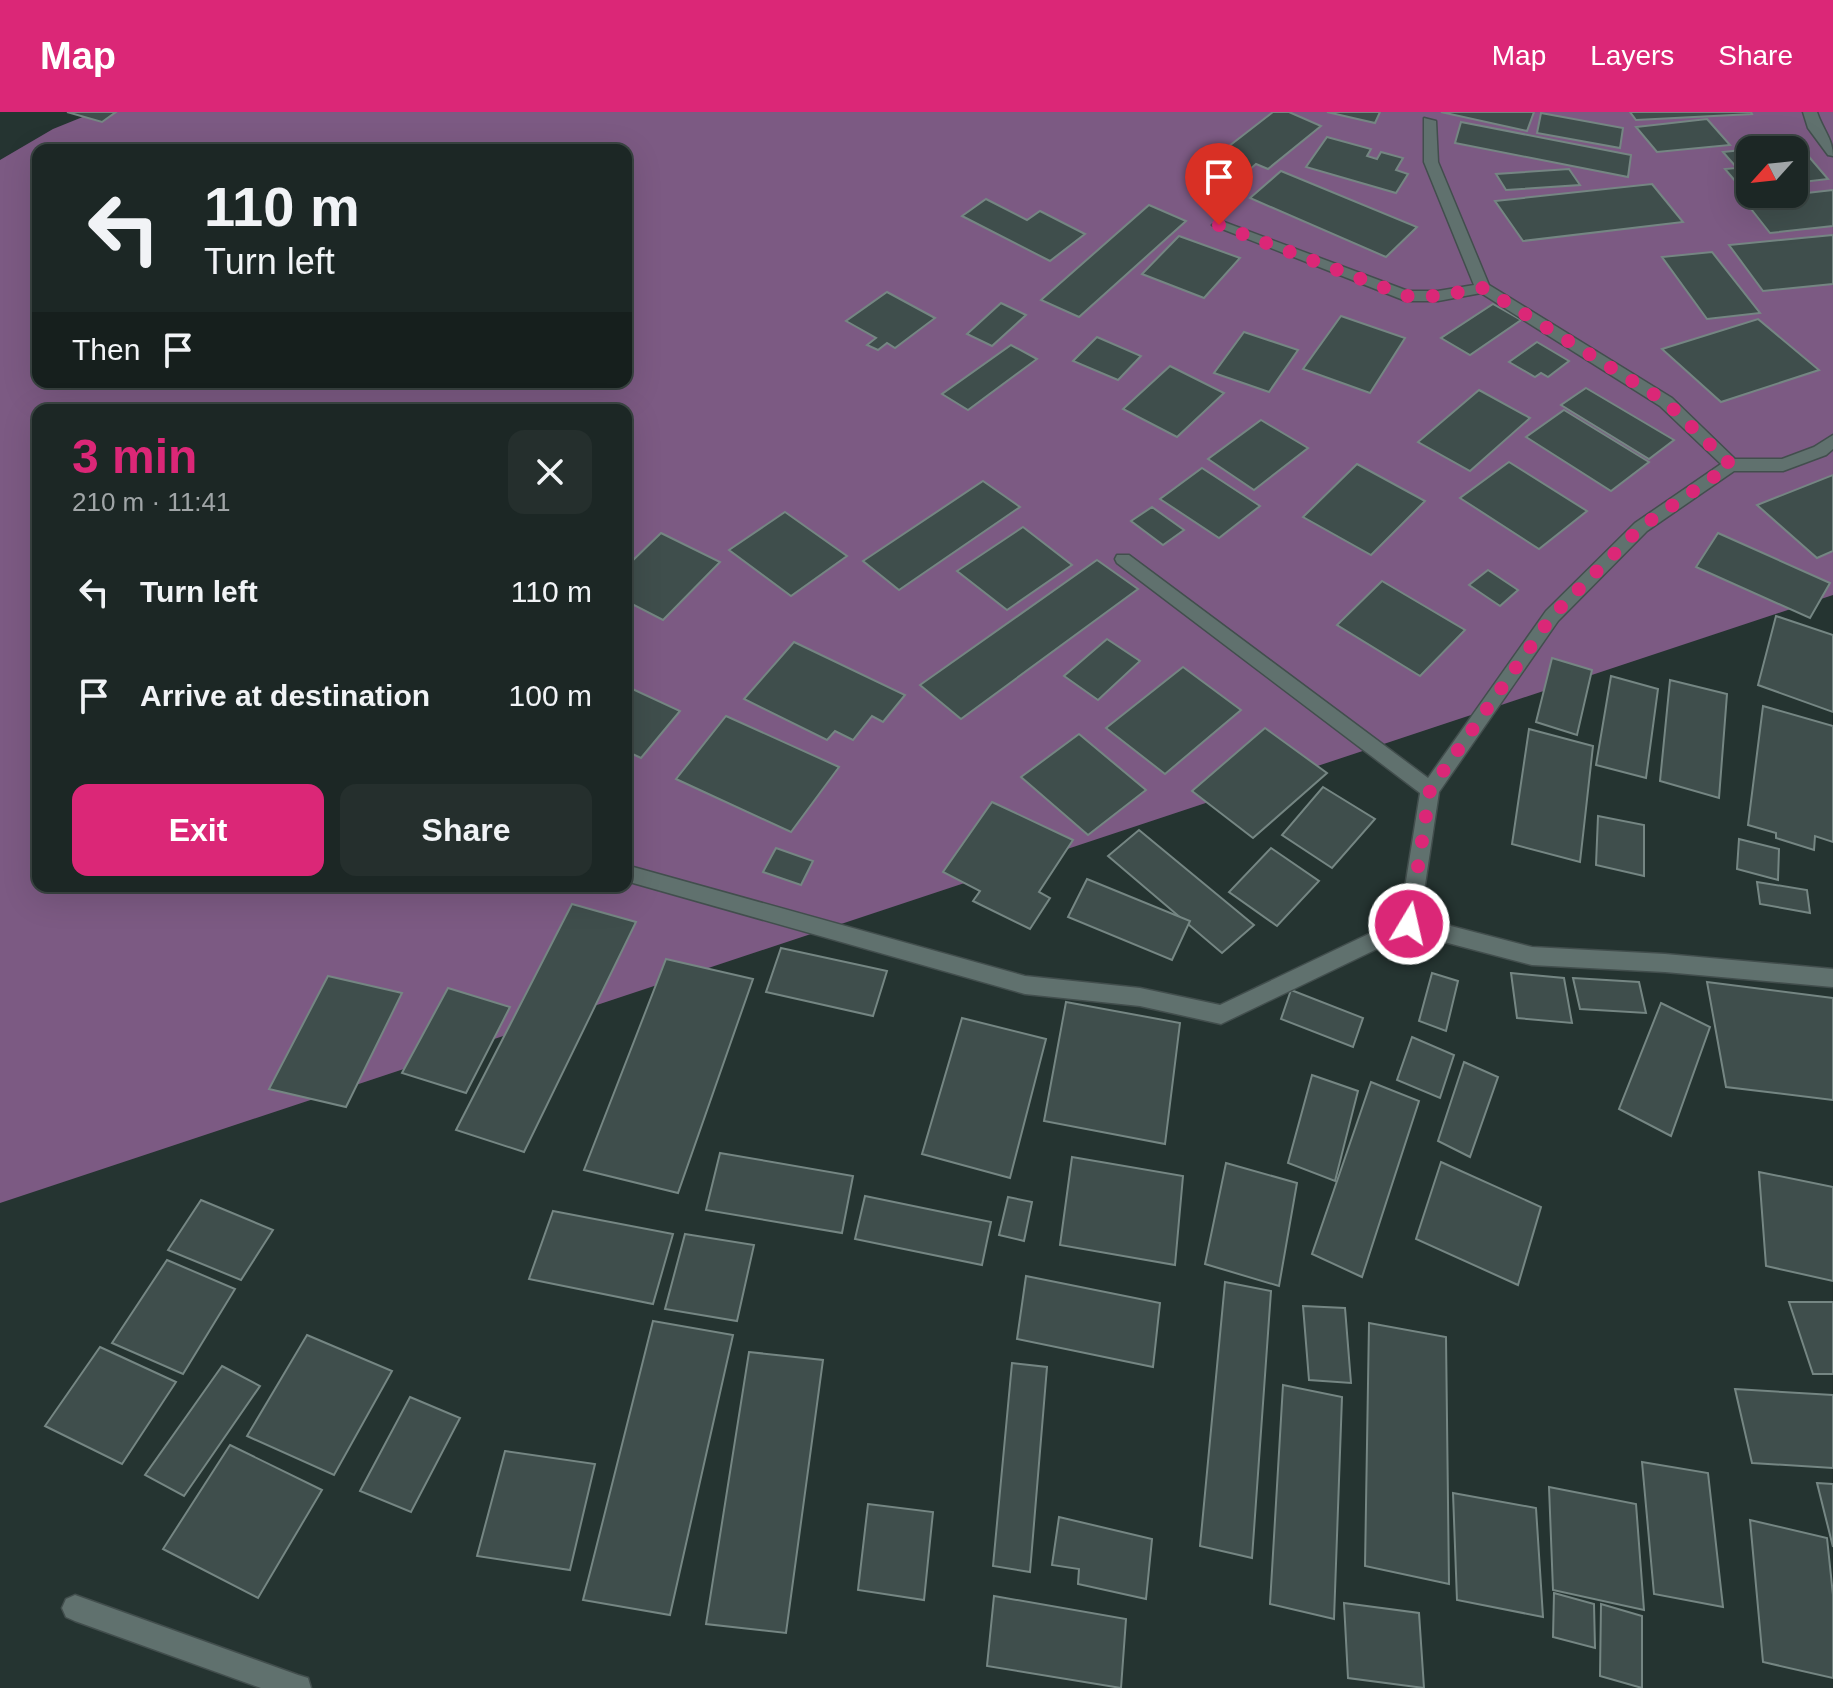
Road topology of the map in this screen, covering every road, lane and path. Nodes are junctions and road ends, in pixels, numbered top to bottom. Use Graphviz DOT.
graph roads {
  1 [pos="1810,112"];
  2 [pos="1429,121"];
  3 [pos="1833,152"];
  4 [pos="1219,225"];
  5 [pos="1483,288"];
  6 [pos="1833,440"];
  7 [pos="1731,465"];
  8 [pos="1123,559"];
  9 [pos="1430,790"];
  10 [pos="632,875"];
  11 [pos="1409,924"];
  12 [pos="1833,978"];
  13 [pos="75,1608"];
  14 [pos="298,1688"];
  1 -- 3 [label="street"];
  2 -- 5 [label="street"];
  4 -- 5 [label="street"];
  5 -- 7 [label="street"];
  6 -- 7 [label="street"];
  7 -- 9 [label="street"];
  8 -- 9 [label="street"];
  9 -- 11 [label="street"];
  10 -- 11 [label="street"];
  11 -- 12 [label="street"];
  13 -- 14 [label="street"];
}
